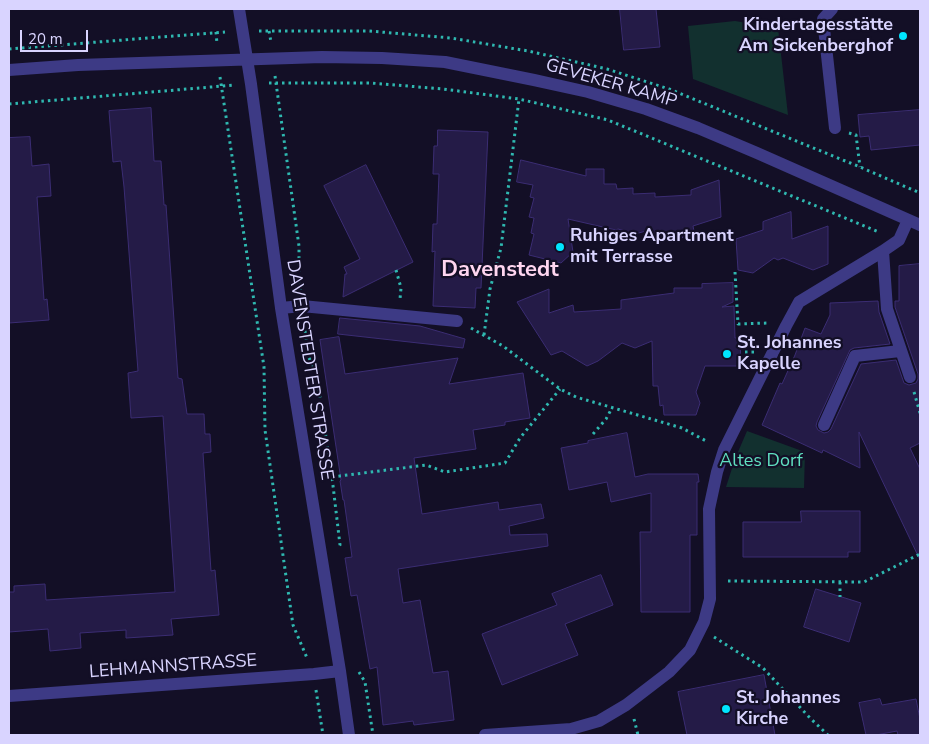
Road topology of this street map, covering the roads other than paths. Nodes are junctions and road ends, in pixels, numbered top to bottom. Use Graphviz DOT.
graph roads {
  1 [pos="239,9"];
  2 [pos="832,9"];
  3 [pos="247,59"];
  4 [pos="9,70"];
  5 [pos="835,128"];
  6 [pos="908,220"];
  7 [pos="920,225"];
  8 [pos="883,251"];
  9 [pos="280,308"];
  10 [pos="457,321"];
  11 [pos="900,351"];
  12 [pos="910,377"];
  13 [pos="824,425"];
  14 [pos="340,671"];
  15 [pos="9,696"];
  16 [pos="349,735"];
  17 [pos="485,735"];
  1 -- 3 [label="street, DAVENSTEDTER STRASSE"];
  2 -- 5 [label="street"];
  3 -- 4 [label="street, GEVEKER KAMP"];
  3 -- 6 [label="street, GEVEKER KAMP"];
  3 -- 9 [label="street, DAVENSTEDTER STRASSE"];
  6 -- 7 [label="street, GEVEKER KAMP"];
  6 -- 8 [label="street"];
  8 -- 11 [label="street"];
  8 -- 17 [label="street"];
  9 -- 10 [label="street"];
  9 -- 14 [label="street, DAVENSTEDTER STRASSE"];
  11 -- 12 [label="street"];
  11 -- 13 [label="street"];
  14 -- 15 [label="street, LEHMANNSTRASSE"];
  14 -- 16 [label="street, DAVENSTEDTER STRASSE"];
}
